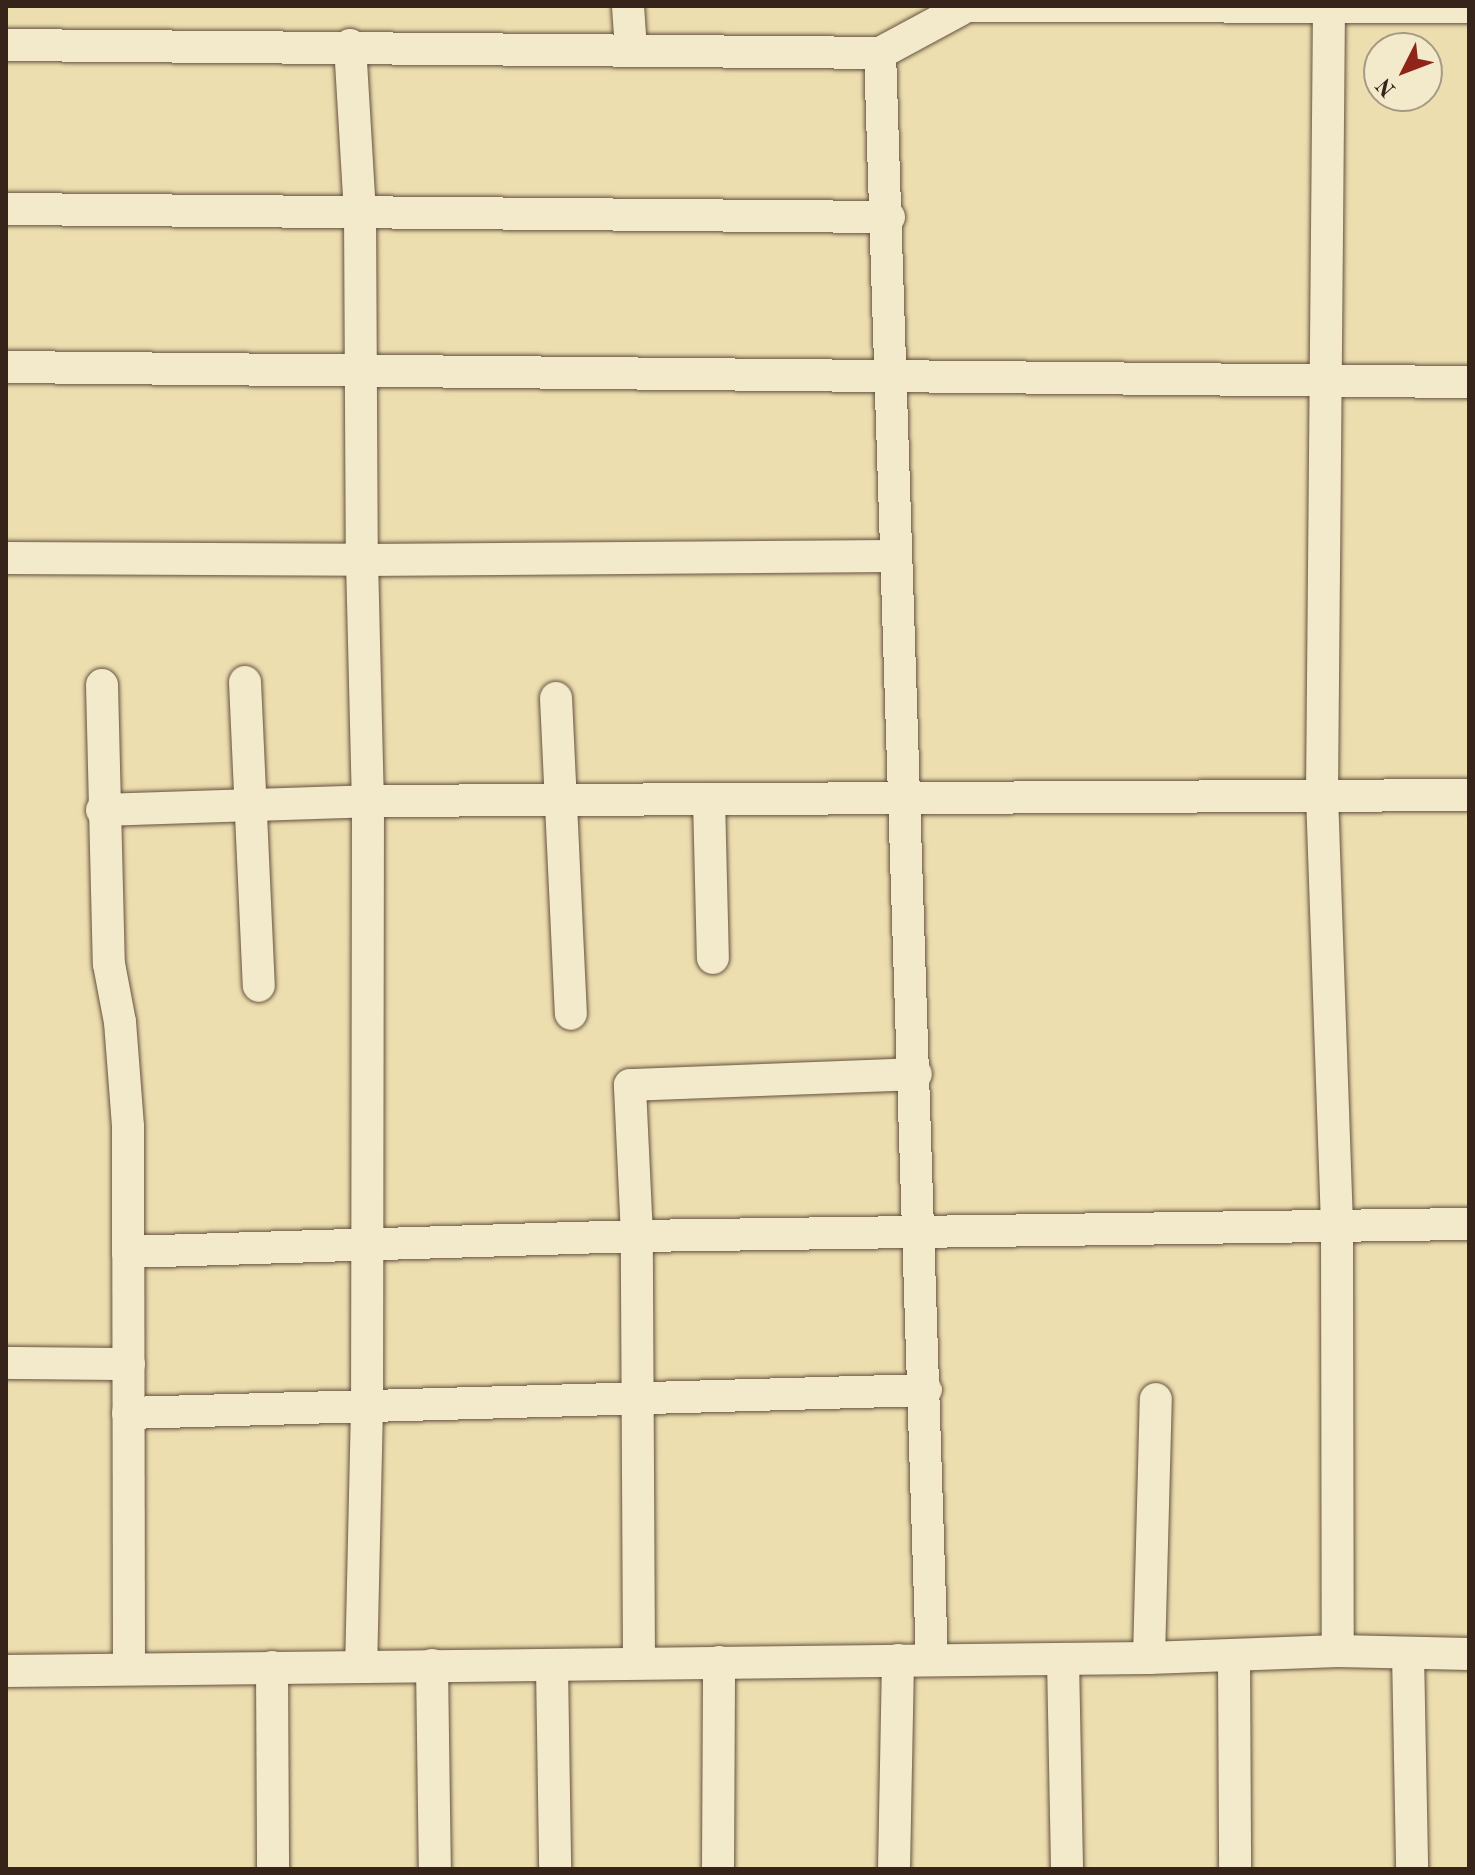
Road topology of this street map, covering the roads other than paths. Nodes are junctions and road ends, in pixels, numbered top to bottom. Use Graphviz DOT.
graph roads {
  1 [pos="628,6"];
  2 [pos="1452,6"];
  3 [pos="1312,7"];
  4 [pos="1469,7"];
  5 [pos="960,8"];
  6 [pos="6,45"];
  7 [pos="350,45"];
  8 [pos="631,50"];
  9 [pos="880,53"];
  10 [pos="6,209"];
  11 [pos="360,211"];
  12 [pos="889,217"];
  13 [pos="6,367"];
  14 [pos="359,371"];
  15 [pos="893,376"];
  16 [pos="1327,380"];
  17 [pos="1469,382"];
  18 [pos="893,556"];
  19 [pos="6,558"];
  20 [pos="362,560"];
  21 [pos="245,682"];
  22 [pos="102,685"];
  23 [pos="556,698"];
  24 [pos="1322,795"];
  25 [pos="1469,795"];
  26 [pos="907,797"];
  27 [pos="709,799"];
  28 [pos="557,800"];
  29 [pos="368,801"];
  30 [pos="250,805"];
  31 [pos="102,810"];
  32 [pos="713,958"];
  33 [pos="259,986"];
  34 [pos="571,1014"];
  35 [pos="916,1074"];
  36 [pos="1469,1224"];
  37 [pos="1337,1227"];
  38 [pos="921,1232"];
  39 [pos="637,1236"];
  40 [pos="364,1243"];
  41 [pos="128,1252"];
  42 [pos="6,1363"];
  43 [pos="129,1364"];
  44 [pos="926,1390"];
  45 [pos="637,1398"];
  46 [pos="1156,1399"];
  47 [pos="367,1407"];
  48 [pos="128,1413"];
  49 [pos="1338,1651"];
  50 [pos="1408,1653"];
  51 [pos="1469,1654"];
  52 [pos="1234,1657"];
  53 [pos="1149,1658"];
  54 [pos="1063,1659"];
  55 [pos="898,1660"];
  56 [pos="932,1660"];
  57 [pos="719,1662"];
  58 [pos="639,1663"];
  59 [pos="432,1665"];
  60 [pos="361,1666"];
  61 [pos="272,1667"];
  62 [pos="552,1667"];
  63 [pos="129,1669"];
  64 [pos="6,1671"];
  65 [pos="273,1869"];
  66 [pos="435,1869"];
  67 [pos="555,1869"];
  68 [pos="718,1869"];
  69 [pos="894,1869"];
  70 [pos="1067,1869"];
  71 [pos="1235,1869"];
  72 [pos="1412,1869"];
  1 -- 8 [label="street"];
  2 -- 3 [label="street"];
  2 -- 4 [label="street"];
  3 -- 5 [label="street"];
  3 -- 16 [label="street"];
  5 -- 9 [label="street"];
  6 -- 7 [label="street"];
  7 -- 8 [label="street"];
  7 -- 11 [label="street"];
  8 -- 9 [label="street"];
  9 -- 12 [label="street"];
  10 -- 11 [label="street"];
  11 -- 12 [label="street"];
  11 -- 14 [label="street"];
  12 -- 15 [label="street"];
  13 -- 14 [label="street"];
  14 -- 15 [label="street"];
  14 -- 20 [label="street"];
  15 -- 16 [label="street"];
  15 -- 18 [label="street"];
  16 -- 17 [label="street"];
  16 -- 24 [label="street"];
  18 -- 20 [label="street"];
  18 -- 26 [label="street"];
  19 -- 20 [label="street"];
  20 -- 29 [label="street"];
  21 -- 30 [label="street"];
  22 -- 31 [label="street"];
  23 -- 28 [label="street"];
  24 -- 25 [label="street"];
  24 -- 26 [label="street"];
  24 -- 37 [label="street"];
  26 -- 27 [label="street"];
  26 -- 35 [label="street"];
  27 -- 28 [label="street"];
  27 -- 32 [label="street"];
  28 -- 29 [label="street"];
  28 -- 34 [label="street"];
  29 -- 30 [label="street"];
  29 -- 40 [label="street"];
  30 -- 31 [label="street"];
  30 -- 33 [label="street"];
  31 -- 41 [label="street"];
  35 -- 38 [label="street"];
  35 -- 39 [label="street"];
  36 -- 37 [label="street"];
  37 -- 38 [label="street"];
  37 -- 49 [label="street"];
  38 -- 39 [label="street"];
  38 -- 44 [label="street"];
  39 -- 40 [label="street"];
  39 -- 45 [label="street"];
  40 -- 41 [label="street"];
  40 -- 47 [label="street"];
  41 -- 43 [label="street"];
  42 -- 43 [label="street"];
  43 -- 48 [label="street"];
  44 -- 45 [label="street"];
  44 -- 56 [label="street"];
  45 -- 47 [label="street"];
  45 -- 58 [label="street"];
  46 -- 53 [label="street"];
  47 -- 48 [label="street"];
  47 -- 60 [label="street"];
  48 -- 63 [label="street"];
  49 -- 50 [label="street"];
  49 -- 52 [label="street"];
  50 -- 51 [label="street"];
  50 -- 72 [label="street"];
  52 -- 53 [label="street"];
  52 -- 71 [label="street"];
  53 -- 54 [label="street"];
  54 -- 56 [label="street"];
  54 -- 70 [label="street"];
  55 -- 56 [label="street"];
  55 -- 57 [label="street"];
  55 -- 69 [label="street"];
  57 -- 58 [label="street"];
  57 -- 68 [label="street"];
  58 -- 62 [label="street"];
  59 -- 60 [label="street"];
  59 -- 62 [label="street"];
  59 -- 66 [label="street"];
  60 -- 61 [label="street"];
  61 -- 63 [label="street"];
  61 -- 65 [label="street"];
  62 -- 67 [label="street"];
  63 -- 64 [label="street"];
}
